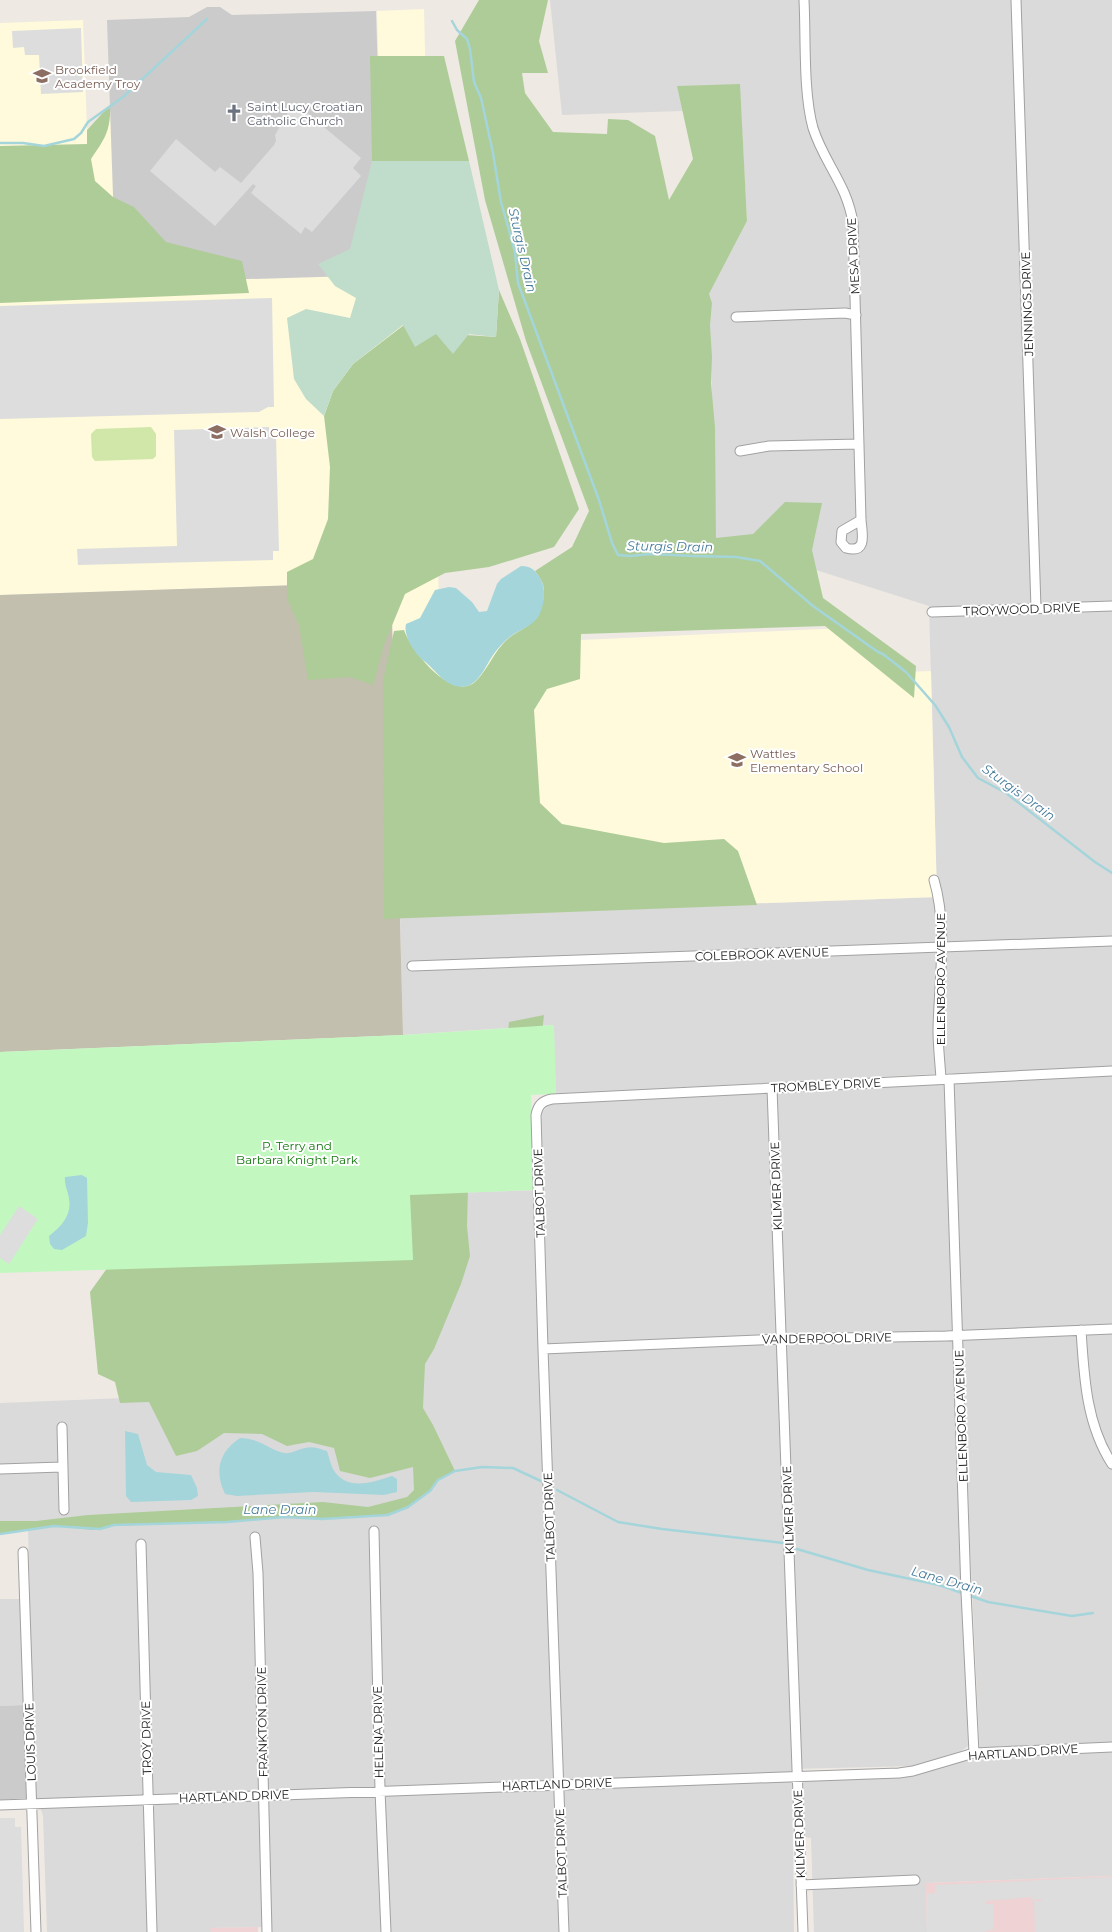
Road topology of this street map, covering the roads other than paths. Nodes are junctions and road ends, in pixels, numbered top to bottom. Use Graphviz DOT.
graph roads {
  1 [pos="804,0"];
  2 [pos="1016,0"];
  3 [pos="856,315"];
  4 [pos="736,317"];
  5 [pos="859,444"];
  6 [pos="740,451"];
  7 [pos="861,520"];
  8 [pos="1112,606"];
  9 [pos="1036,608"];
  10 [pos="932,612"];
  11 [pos="934,880"];
  12 [pos="1112,941"];
  13 [pos="942,947"];
  14 [pos="412,966"];
  15 [pos="1112,1071"];
  16 [pos="945,1079"];
  17 [pos="772,1088"];
  18 [pos="541,1103"];
  19 [pos="1112,1329"];
  20 [pos="1081,1330"];
  21 [pos="958,1334"];
  22 [pos="782,1339"];
  23 [pos="543,1349"];
  24 [pos="62,1427"];
  25 [pos="1112,1464"];
  26 [pos="62,1467"];
  27 [pos="0,1469"];
  28 [pos="64,1510"];
  29 [pos="374,1531"];
  30 [pos="255,1537"];
  31 [pos="141,1544"];
  32 [pos="23,1552"];
  33 [pos="1112,1747"];
  34 [pos="974,1753"];
  35 [pos="797,1775"];
  36 [pos="558,1784"];
  37 [pos="380,1790"];
  38 [pos="263,1794"];
  39 [pos="147,1799"];
  40 [pos="32,1803"];
  41 [pos="0,1805"];
  42 [pos="915,1880"];
  43 [pos="801,1885"];
  44 [pos="36,1932"];
  45 [pos="152,1932"];
  46 [pos="267,1932"];
  47 [pos="386,1932"];
  48 [pos="564,1932"];
  49 [pos="803,1932"];
  1 -- 3 [label="street, MESA DRIVE"];
  2 -- 9 [label="street, JENNINGS DRIVE"];
  3 -- 4 [label="street"];
  3 -- 5 [label="street, MESA DRIVE"];
  5 -- 6 [label="street"];
  5 -- 7 [label="street, MESA DRIVE"];
  8 -- 9 [label="street, TROYWOOD DRIVE"];
  9 -- 10 [label="street, TROYWOOD DRIVE"];
  11 -- 13 [label="street, ELLENBORO AVENUE"];
  12 -- 13 [label="street, COLEBROOK AVENUE"];
  13 -- 14 [label="street, COLEBROOK AVENUE"];
  13 -- 16 [label="street, ELLENBORO AVENUE"];
  15 -- 16 [label="street, TROMBLEY DRIVE"];
  16 -- 17 [label="street, TROMBLEY DRIVE"];
  16 -- 21 [label="street, ELLENBORO AVENUE"];
  17 -- 18 [label="street, TROMBLEY DRIVE"];
  17 -- 22 [label="street, KILMER DRIVE"];
  18 -- 23 [label="street, TALBOT DRIVE"];
  19 -- 20 [label="street, VANDERPOOL DRIVE"];
  20 -- 21 [label="street, VANDERPOOL DRIVE"];
  20 -- 25 [label="street"];
  21 -- 22 [label="street, VANDERPOOL DRIVE"];
  21 -- 34 [label="street, ELLENBORO AVENUE"];
  22 -- 23 [label="street, VANDERPOOL DRIVE"];
  22 -- 35 [label="street, KILMER DRIVE"];
  23 -- 36 [label="street, TALBOT DRIVE"];
  24 -- 26 [label="street"];
  26 -- 27 [label="street"];
  26 -- 28 [label="street"];
  29 -- 37 [label="street, HELENA DRIVE"];
  30 -- 38 [label="street, FRANKTON DRIVE"];
  31 -- 39 [label="street, TROY DRIVE"];
  32 -- 40 [label="street, LOUIS DRIVE"];
  33 -- 34 [label="street, HARTLAND DRIVE"];
  34 -- 35 [label="street, HARTLAND DRIVE"];
  35 -- 36 [label="street, HARTLAND DRIVE"];
  35 -- 43 [label="street, KILMER DRIVE"];
  36 -- 37 [label="street, HARTLAND DRIVE"];
  36 -- 48 [label="street, TALBOT DRIVE"];
  37 -- 38 [label="street, HARTLAND DRIVE"];
  37 -- 47 [label="street, HELENA DRIVE"];
  38 -- 39 [label="street, HARTLAND DRIVE"];
  38 -- 46 [label="street, FRANKTON DRIVE"];
  39 -- 40 [label="street, HARTLAND DRIVE"];
  39 -- 45 [label="street, TROY DRIVE"];
  40 -- 41 [label="street, HARTLAND DRIVE"];
  40 -- 44 [label="street, LOUIS DRIVE"];
  42 -- 43 [label="street"];
  43 -- 49 [label="street, KILMER DRIVE"];
}
